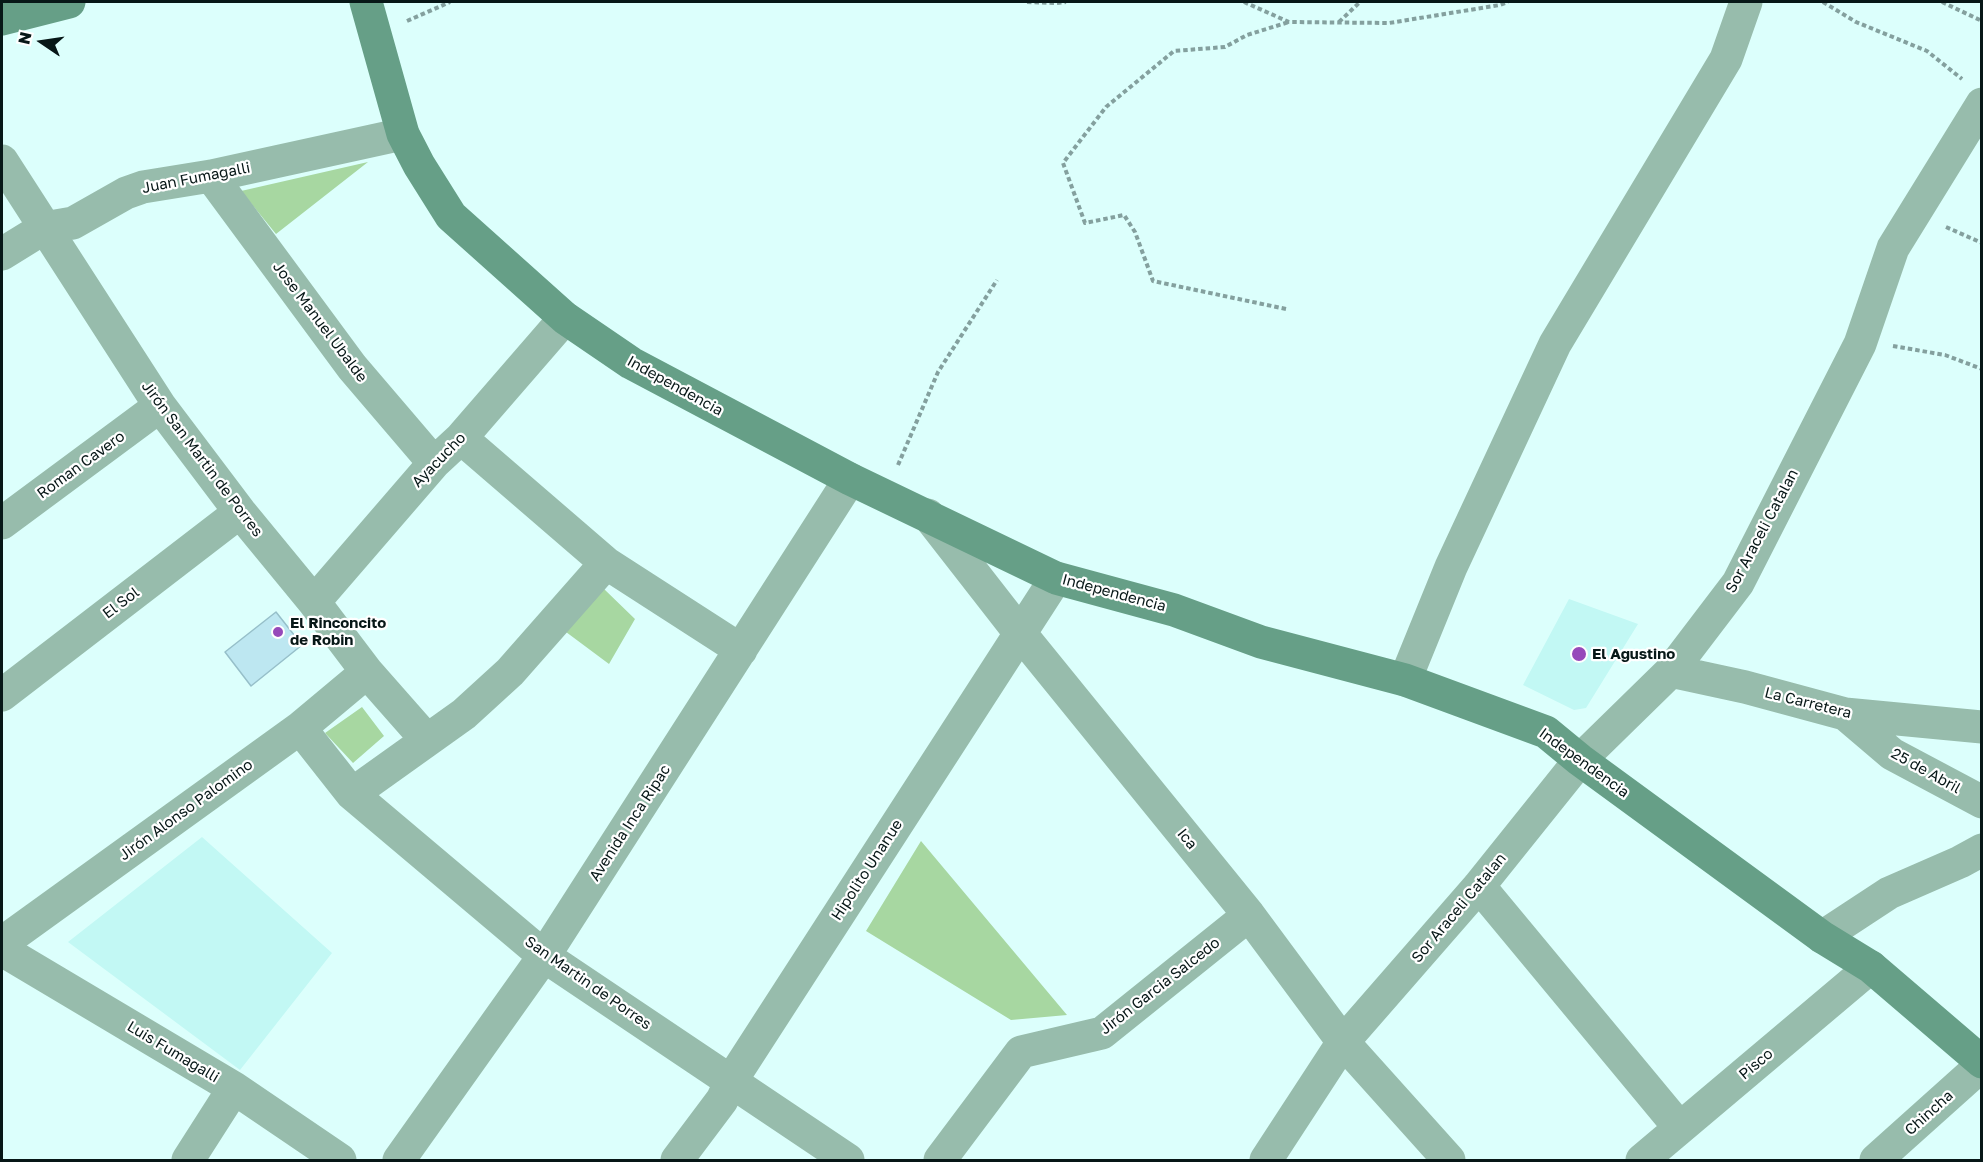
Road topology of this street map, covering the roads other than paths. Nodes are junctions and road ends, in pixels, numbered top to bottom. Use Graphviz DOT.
graph roads {
  1 [pos="69,2"];
  2 [pos="366,2"];
  3 [pos="1746,2"];
  4 [pos="2,19"];
  5 [pos="1972,92"];
  6 [pos="403,134"];
  7 [pos="2,161"];
  8 [pos="211,176"];
  9 [pos="44,228"];
  10 [pos="2,254"];
  11 [pos="565,318"];
  12 [pos="160,406"];
  13 [pos="461,438"];
  14 [pos="434,463"];
  15 [pos="850,479"];
  16 [pos="240,512"];
  17 [pos="928,515"];
  18 [pos="2,523"];
  19 [pos="606,563"];
  20 [pos="1056,578"];
  21 [pos="314,602"];
  22 [pos="1020,633"];
  23 [pos="741,650"];
  24 [pos="1671,671"];
  25 [pos="367,672"];
  26 [pos="1405,680"];
  27 [pos="2,695"];
  28 [pos="1845,714"];
  29 [pos="1982,727"];
  30 [pos="300,728"];
  31 [pos="426,739"];
  32 [pos="1581,760"];
  33 [pos="352,794"];
  34 [pos="1982,802"];
  35 [pos="1982,850"];
  36 [pos="1479,886"];
  37 [pos="1249,915"];
  38 [pos="1822,937"];
  39 [pos="2,944"];
  40 [pos="2,950"];
  41 [pos="544,956"];
  42 [pos="1871,968"];
  43 [pos="1343,1042"];
  44 [pos="1982,1063"];
  45 [pos="732,1081"];
  46 [pos="234,1088"];
  47 [pos="1679,1127"];
  48 [pos="188,1161"];
  49 [pos="340,1161"];
  50 [pos="399,1161"];
  51 [pos="677,1161"];
  52 [pos="848,1161"];
  53 [pos="940,1161"];
  54 [pos="1266,1161"];
  55 [pos="1449,1161"];
  56 [pos="1641,1161"];
  57 [pos="1876,1161"];
  1 -- 4 [label="street"];
  2 -- 6 [label="street, Independencia"];
  3 -- 26 [label="street"];
  5 -- 24 [label="street, Sor Araceli Catalan"];
  6 -- 8 [label="street, Juan Fumagalli"];
  6 -- 11 [label="street, Independencia"];
  7 -- 9 [label="street, Jirón San Martin de Porres"];
  8 -- 9 [label="street, Juan Fumagalli"];
  8 -- 14 [label="street, Jose Manuel Ubalde"];
  9 -- 10 [label="street, Juan Fumagalli"];
  9 -- 12 [label="street, Jirón San Martin de Porres"];
  11 -- 13 [label="street, Ayacucho"];
  11 -- 15 [label="street, Independencia"];
  12 -- 16 [label="street, Jirón San Martin de Porres"];
  12 -- 18 [label="street, Roman Cavero"];
  13 -- 14 [label="street, Ayacucho"];
  13 -- 19 [label="street"];
  14 -- 21 [label="street, Ayacucho"];
  15 -- 17 [label="street, Independencia"];
  15 -- 23 [label="street, Avenida Inca Ripac"];
  16 -- 21 [label="street, Jirón San Martin de Porres"];
  16 -- 27 [label="street, El Sol"];
  17 -- 20 [label="street, Independencia"];
  17 -- 22 [label="street, Ica"];
  19 -- 23 [label="street"];
  19 -- 31 [label="street"];
  20 -- 22 [label="street, Hipolito Unanue"];
  20 -- 26 [label="street, Independencia"];
  21 -- 25 [label="street, Jirón San Martin de Porres"];
  22 -- 37 [label="street, Ica"];
  22 -- 45 [label="street, Hipolito Unanue"];
  23 -- 41 [label="street, Avenida Inca Ripac"];
  24 -- 28 [label="street, La Carretera"];
  24 -- 32 [label="street, Sor Araceli Catalan"];
  25 -- 30 [label="street, Jirón Alonso Palomino"];
  25 -- 31 [label="street, Jirón San Martin de Porres"];
  26 -- 32 [label="street, Independencia"];
  28 -- 29 [label="street, La Carretera"];
  28 -- 34 [label="street, 25 de Abril"];
  30 -- 33 [label="street, San Martin de Porres"];
  30 -- 39 [label="street, Jirón Alonso Palomino"];
  31 -- 33 [label="street"];
  32 -- 36 [label="street, Sor Araceli Catalan"];
  32 -- 38 [label="street, Independencia"];
  33 -- 41 [label="street, San Martin de Porres"];
  35 -- 38 [label="street"];
  36 -- 43 [label="street, Sor Araceli Catalan"];
  36 -- 47 [label="street"];
  37 -- 43 [label="street, Ica"];
  37 -- 53 [label="street, Jirón Garcia Salcedo"];
  38 -- 42 [label="street, Independencia"];
  40 -- 46 [label="street, Luis Fumagalli"];
  41 -- 45 [label="street, San Martin de Porres"];
  41 -- 50 [label="street, Avenida Inca Ripac"];
  42 -- 44 [label="street, Independencia"];
  42 -- 47 [label="street, Pisco"];
  43 -- 54 [label="street, Sor Araceli Catalan"];
  43 -- 55 [label="street, Ica"];
  44 -- 57 [label="street, Chincha"];
  45 -- 51 [label="street, Hipolito Unanue"];
  45 -- 52 [label="street, San Martin de Porres"];
  46 -- 48 [label="street"];
  46 -- 49 [label="street, Luis Fumagalli"];
  47 -- 56 [label="street, Pisco"];
}
